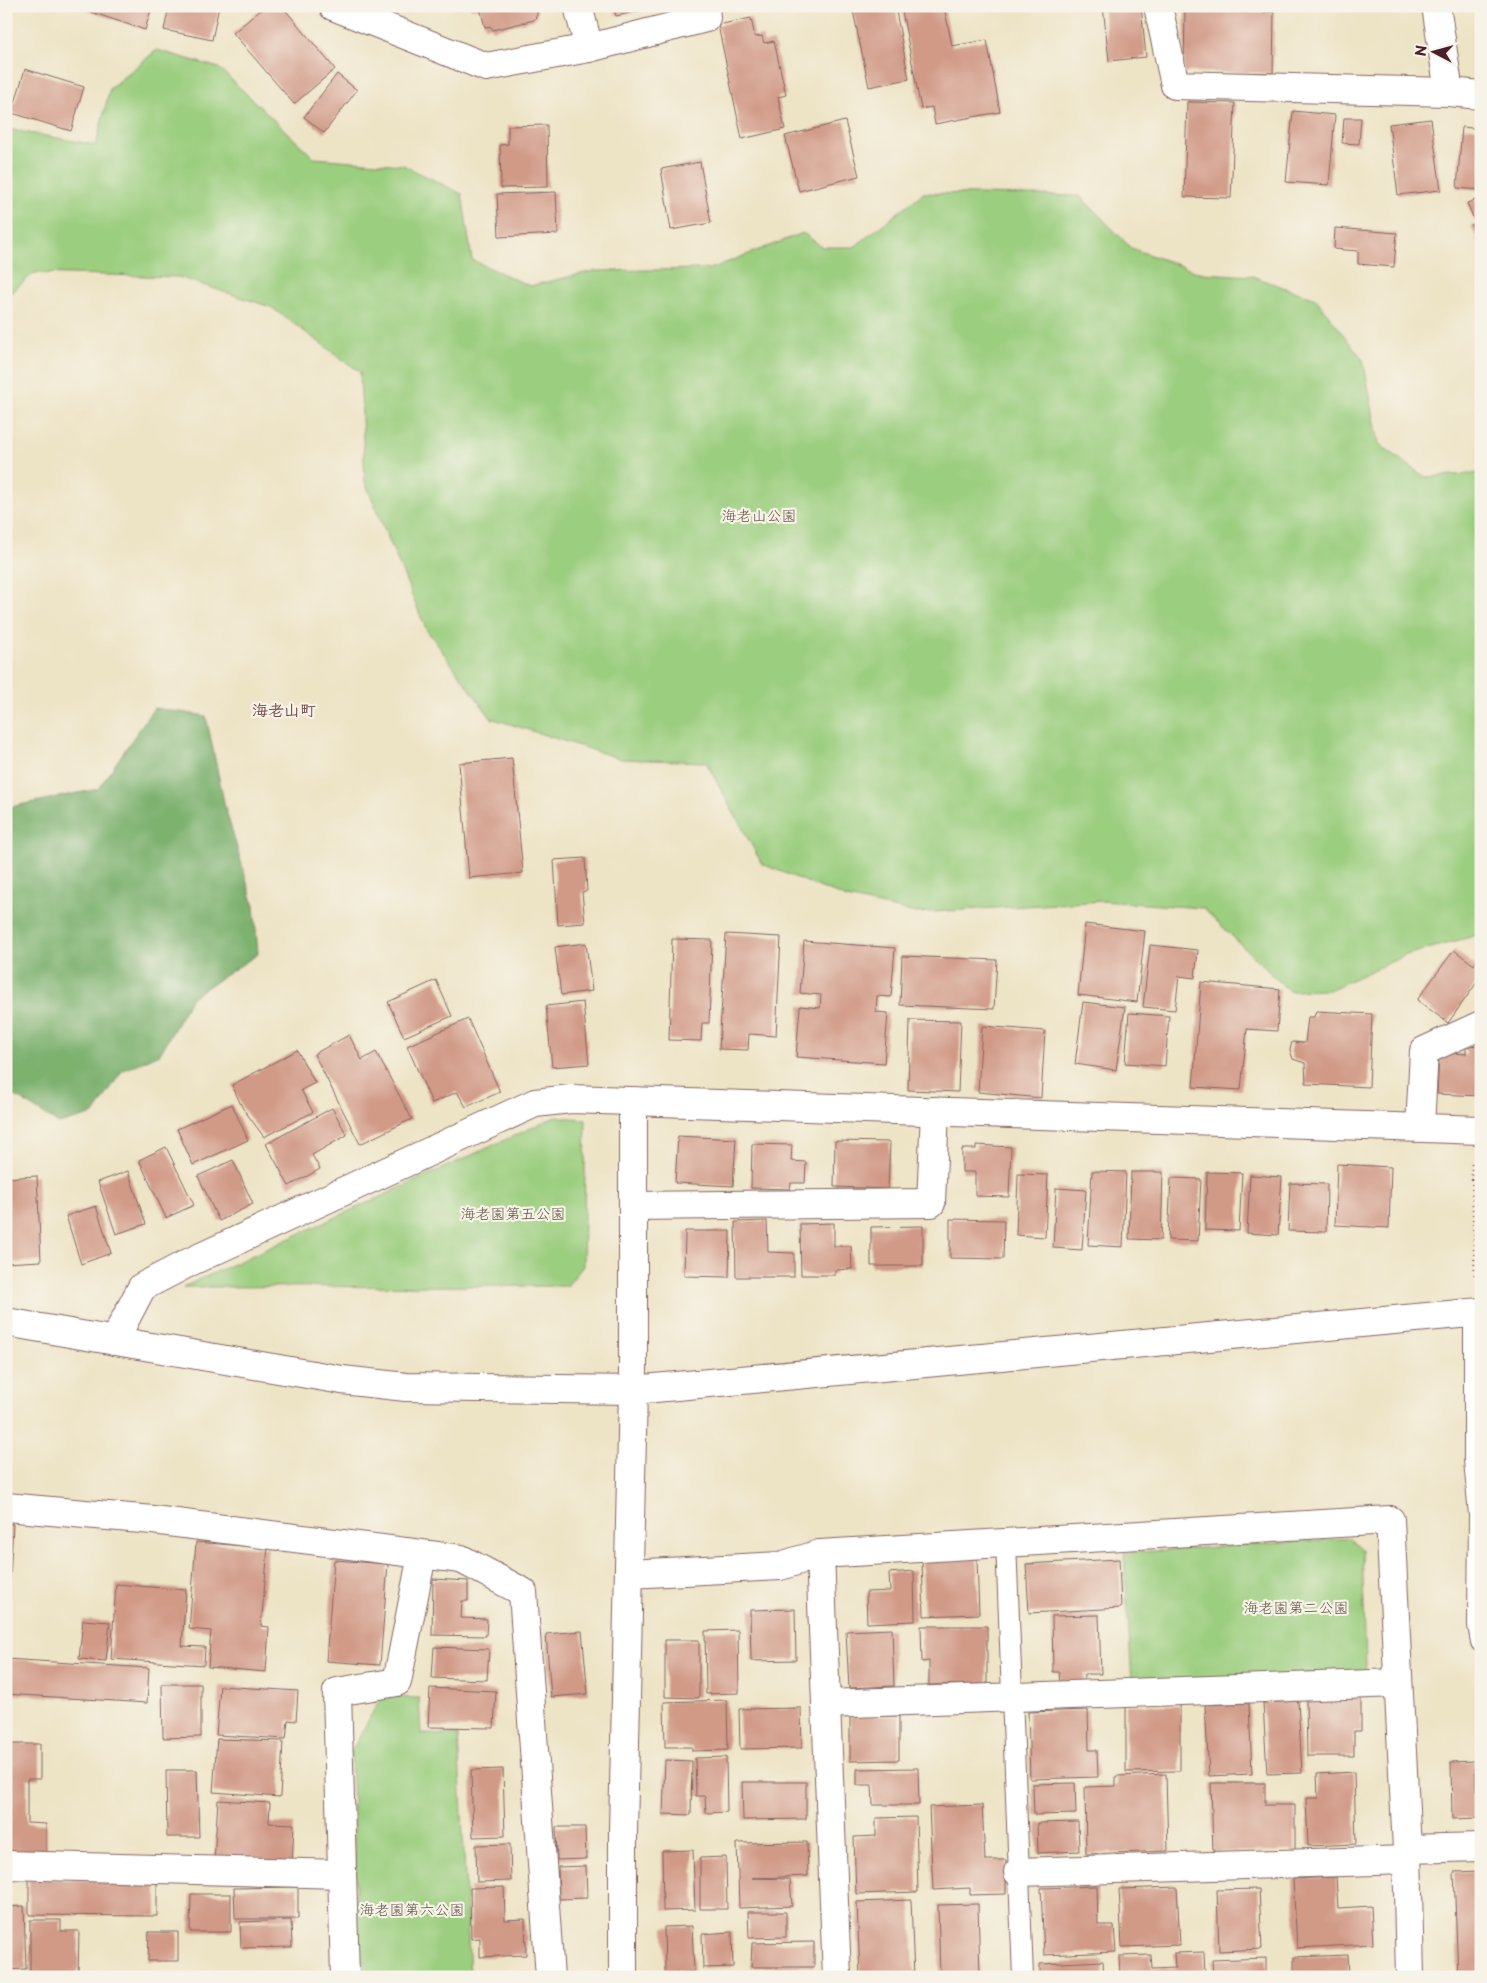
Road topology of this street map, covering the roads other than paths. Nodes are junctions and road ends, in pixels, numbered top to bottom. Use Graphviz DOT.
graph roads {
  1 [pos="333,6"];
  2 [pos="578,6"];
  3 [pos="705,6"];
  4 [pos="1158,6"];
  5 [pos="1436,6"];
  6 [pos="589,48"];
  7 [pos="1448,92"];
  8 [pos="1481,95"];
  9 [pos="1481,1025"];
  10 [pos="633,1101"];
  11 [pos="935,1111"];
  12 [pos="1420,1127"];
  13 [pos="1481,1130"];
  14 [pos="633,1206"];
  15 [pos="1478,1312"];
  16 [pos="6,1322"];
  17 [pos="114,1341"];
  18 [pos="633,1390"];
  19 [pos="6,1506"];
  20 [pos="1006,1542"];
  21 [pos="820,1554"];
  22 [pos="422,1555"];
  23 [pos="629,1574"];
  24 [pos="1481,1642"];
  25 [pos="1398,1683"];
  26 [pos="1010,1697"];
  27 [pos="826,1704"];
  28 [pos="1481,1847"];
  29 [pos="1407,1855"];
  30 [pos="6,1865"];
  31 [pos="1018,1872"];
  32 [pos="342,1874"];
  33 [pos="346,1977"];
  34 [pos="550,1977"];
  35 [pos="623,1977"];
  36 [pos="837,1977"];
  37 [pos="1023,1977"];
  38 [pos="1410,1977"];
  1 -- 6 [label="street"];
  2 -- 6 [label="street"];
  3 -- 6 [label="street"];
  4 -- 7 [label="street"];
  5 -- 7 [label="street"];
  7 -- 8 [label="street"];
  9 -- 12 [label="street"];
  10 -- 11 [label="street"];
  10 -- 14 [label="street"];
  10 -- 17 [label="street"];
  11 -- 12 [label="street"];
  11 -- 14 [label="street"];
  12 -- 13 [label="street"];
  14 -- 18 [label="street"];
  15 -- 18 [label="street"];
  15 -- 24 [label="lane"];
  16 -- 17 [label="street"];
  17 -- 18 [label="street"];
  18 -- 23 [label="street"];
  19 -- 22 [label="street"];
  20 -- 21 [label="street"];
  20 -- 25 [label="street"];
  20 -- 26 [label="lane"];
  21 -- 23 [label="street"];
  21 -- 27 [label="street"];
  22 -- 32 [label="street"];
  22 -- 34 [label="street"];
  23 -- 35 [label="street"];
  25 -- 26 [label="street"];
  25 -- 29 [label="street"];
  26 -- 27 [label="street"];
  26 -- 31 [label="lane"];
  27 -- 36 [label="street"];
  28 -- 29 [label="street"];
  29 -- 31 [label="street"];
  29 -- 38 [label="street"];
  30 -- 32 [label="street"];
  31 -- 37 [label="lane"];
  32 -- 33 [label="street"];
}
